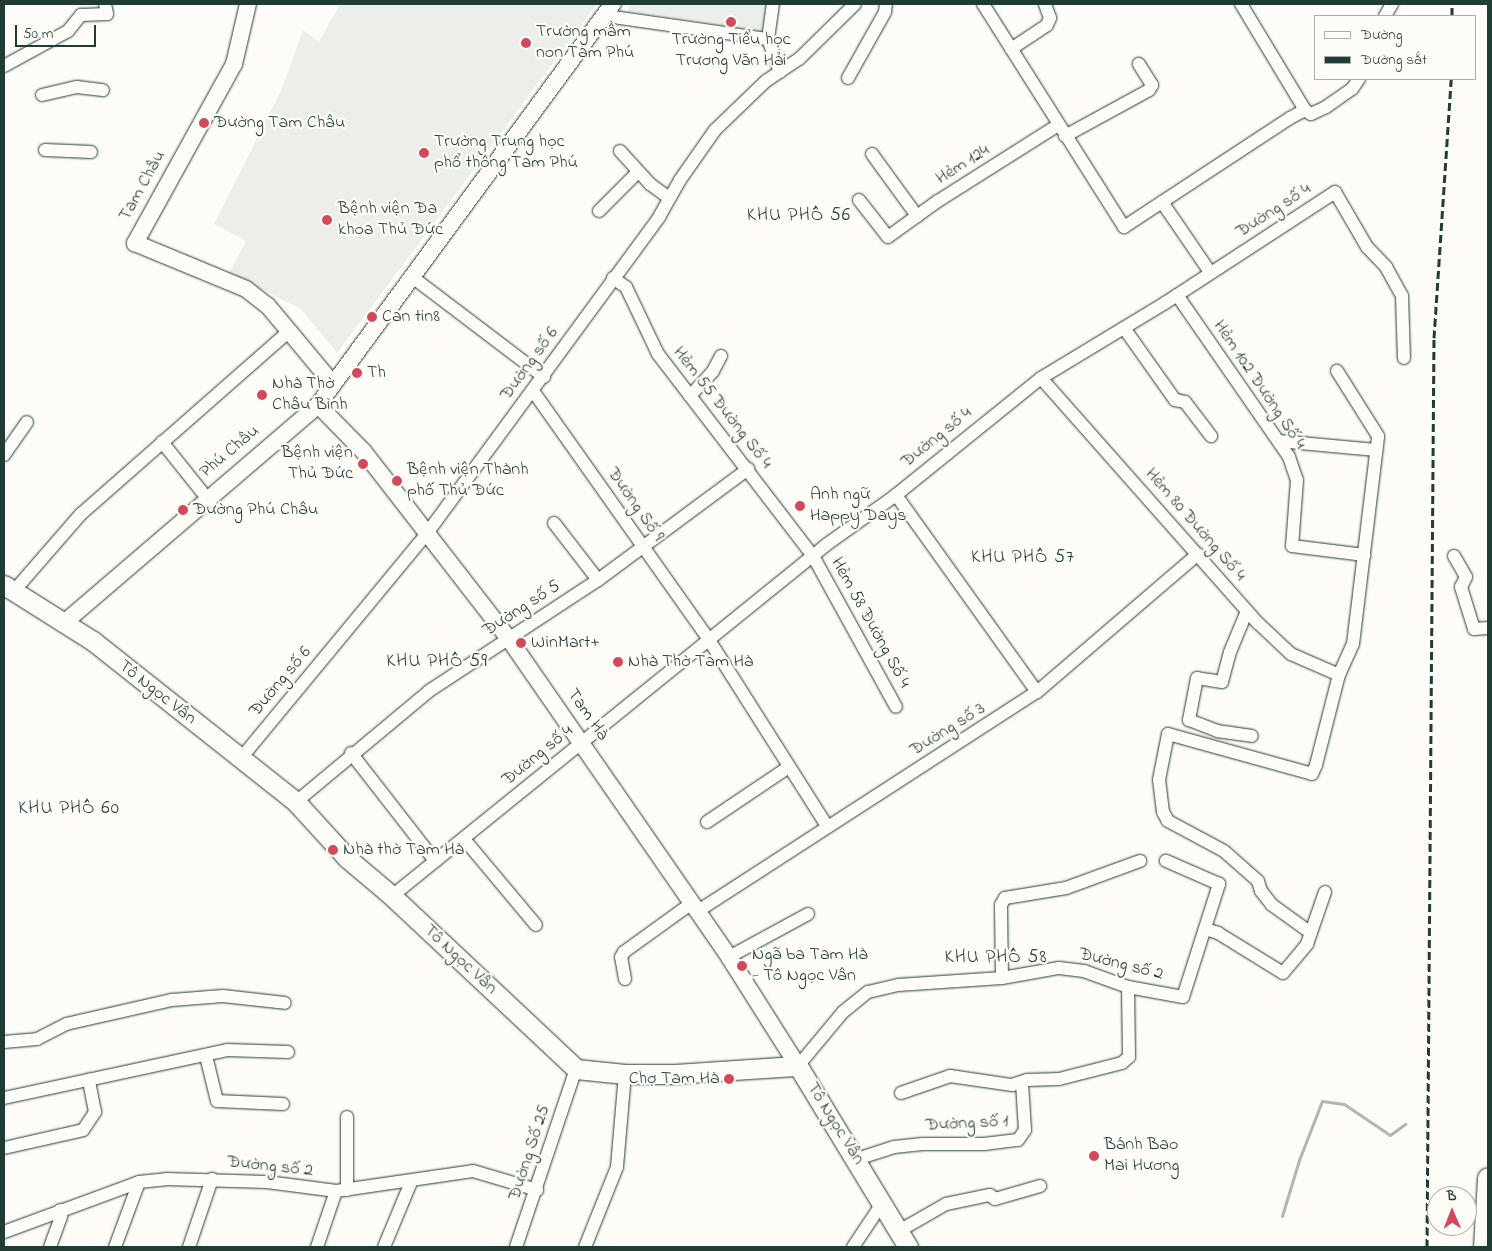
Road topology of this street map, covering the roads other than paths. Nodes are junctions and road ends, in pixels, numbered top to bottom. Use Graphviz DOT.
graph roads {
  1 [pos="248,4"];
  2 [pos="773,4"];
  3 [pos="855,4"];
  4 [pos="886,4"];
  5 [pos="983,4"];
  6 [pos="1045,4"];
  7 [pos="1241,4"];
  8 [pos="1392,4"];
  9 [pos="106,9"];
  10 [pos="609,10"];
  11 [pos="1385,15"];
  12 [pos="768,39"];
  13 [pos="1011,49"];
  14 [pos="1139,64"];
  15 [pos="4,66"];
  16 [pos="780,72"];
  17 [pos="848,78"];
  18 [pos="1358,80"];
  19 [pos="103,90"];
  20 [pos="42,95"];
  21 [pos="1305,110"];
  22 [pos="1062,131"];
  23 [pos="45,150"];
  24 [pos="620,150"];
  25 [pos="92,152"];
  26 [pos="872,154"];
  27 [pos="638,172"];
  28 [pos="669,198"];
  29 [pos="859,200"];
  30 [pos="1162,202"];
  31 [pos="599,211"];
  32 [pos="917,216"];
  33 [pos="1210,272"];
  34 [pos="411,276"];
  35 [pos="613,278"];
  36 [pos="1177,295"];
  37 [pos="1124,328"];
  38 [pos="288,332"];
  39 [pos="721,356"];
  40 [pos="1404,358"];
  41 [pos="1337,371"];
  42 [pos="544,377"];
  43 [pos="1041,378"];
  44 [pos="333,384"];
  45 [pos="533,391"];
  46 [pos="690,396"];
  47 [pos="318,405"];
  48 [pos="27,422"];
  49 [pos="1211,436"];
  50 [pos="1279,441"];
  51 [pos="162,442"];
  52 [pos="1376,450"];
  53 [pos="4,455"];
  54 [pos="748,469"];
  55 [pos="896,495"];
  56 [pos="206,497"];
  57 [pos="554,523"];
  58 [pos="428,532"];
  59 [pos="644,547"];
  60 [pos="1198,554"];
  61 [pos="1364,555"];
  62 [pos="813,556"];
  63 [pos="1454,556"];
  64 [pos="598,580"];
  65 [pos="9,588"];
  66 [pos="1248,611"];
  67 [pos="65,622"];
  68 [pos="1488,628"];
  69 [pos="509,639"];
  70 [pos="709,640"];
  71 [pos="1339,675"];
  72 [pos="1037,692"];
  73 [pos="896,707"];
  74 [pos="1252,736"];
  75 [pos="582,743"];
  76 [pos="351,753"];
  77 [pos="242,757"];
  78 [pos="789,767"];
  79 [pos="296,802"];
  80 [pos="707,822"];
  81 [pos="827,826"];
  82 [pos="464,840"];
  83 [pos="435,861"];
  84 [pos="1140,861"];
  85 [pos="1166,861"];
  86 [pos="1325,892"];
  87 [pos="392,896"];
  88 [pos="695,907"];
  89 [pos="808,914"];
  90 [pos="536,925"];
  91 [pos="1205,929"];
  92 [pos="1311,933"];
  93 [pos="729,957"];
  94 [pos="1002,978"];
  95 [pos="625,979"];
  96 [pos="1128,987"];
  97 [pos="284,1003"];
  98 [pos="4,1042"];
  99 [pos="288,1052"];
  100 [pos="206,1056"];
  101 [pos="798,1066"];
  102 [pos="576,1069"];
  103 [pos="625,1074"];
  104 [pos="89,1080"];
  105 [pos="1022,1083"];
  106 [pos="901,1093"];
  107 [pos="4,1098"];
  108 [pos="283,1104"];
  109 [pos="348,1116"];
  110 [pos="4,1148"];
  111 [pos="857,1159"];
  112 [pos="1488,1178"];
  113 [pos="212,1179"];
  114 [pos="140,1182"];
  115 [pos="411,1182"];
  116 [pos="1040,1186"];
  117 [pos="341,1190"];
  118 [pos="537,1190"];
  119 [pos="883,1202"];
  120 [pos="60,1210"];
  121 [pos="898,1231"];
  122 [pos="4,1232"];
  123 [pos="50,1247"];
  124 [pos="115,1247"];
  125 [pos="189,1247"];
  126 [pos="317,1247"];
  127 [pos="384,1247"];
  128 [pos="516,1247"];
  129 [pos="585,1247"];
  130 [pos="852,1247"];
  131 [pos="908,1247"];
  132 [pos="1484,1247"];
  1 -- 38 [label="street, Tam Châu"];
  2 -- 12 [label="street"];
  3 -- 16 [label="street, Đường số 6"];
  4 -- 17 [label="street"];
  5 -- 13 [label="street"];
  6 -- 13 [label="street"];
  7 -- 21 [label="street"];
  8 -- 11 [label="street"];
  9 -- 15 [label="street"];
  10 -- 12 [label="street"];
  10 -- 34 [label="street, Phú Châu"];
  12 -- 16 [label="street"];
  13 -- 22 [label="street"];
  14 -- 22 [label="street, Hẻm 124"];
  16 -- 28 [label="street, Đường số 6"];
  18 -- 21 [label="street"];
  19 -- 20 [label="street"];
  21 -- 30 [label="street"];
  22 -- 30 [label="street"];
  22 -- 32 [label="street, Hẻm 124"];
  23 -- 25 [label="street"];
  24 -- 27 [label="street"];
  26 -- 32 [label="street"];
  27 -- 28 [label="street"];
  27 -- 31 [label="street"];
  28 -- 35 [label="street, Đường số 6"];
  29 -- 32 [label="street, Hẻm 124"];
  30 -- 33 [label="street"];
  33 -- 36 [label="street, Đường số 4"];
  33 -- 40 [label="street, Đường số 4"];
  34 -- 42 [label="street"];
  34 -- 44 [label="street, Phú Châu"];
  35 -- 42 [label="street, Đường số 6"];
  35 -- 46 [label="street, Hẻm 55 Đường Số 4"];
  36 -- 37 [label="street, Đường số 4"];
  36 -- 50 [label="street, Hẻm 102 Đường Số 4"];
  37 -- 43 [label="street, Đường số 4"];
  37 -- 49 [label="street"];
  38 -- 44 [label="street, Tam Châu"];
  38 -- 51 [label="street"];
  39 -- 46 [label="street"];
  41 -- 52 [label="street"];
  42 -- 45 [label="street, Đường số 6"];
  43 -- 55 [label="street, Đường số 4"];
  43 -- 60 [label="street, Hẻm 80 Đường Số 4"];
  44 -- 47 [label="street, Phú Châu"];
  45 -- 58 [label="street, Đường số 6"];
  45 -- 59 [label="street, Đường Số 9"];
  46 -- 54 [label="street, Hẻm 55 Đường Số 4"];
  47 -- 56 [label="street, Phú Châu"];
  47 -- 58 [label="street, Tam Hà"];
  48 -- 53 [label="street"];
  50 -- 52 [label="street"];
  50 -- 61 [label="street, Hẻm 102 Đường Số 4"];
  51 -- 56 [label="street"];
  51 -- 65 [label="street"];
  52 -- 61 [label="street"];
  54 -- 59 [label="street, Đường số 5"];
  54 -- 62 [label="street, Hẻm 55 Đường Số 4"];
  55 -- 62 [label="street, Đường số 4"];
  55 -- 72 [label="street"];
  56 -- 67 [label="street, Phú Châu"];
  57 -- 64 [label="street"];
  58 -- 69 [label="street, Tam Hà"];
  58 -- 77 [label="street, Đường số 6"];
  59 -- 64 [label="street, Đường số 5"];
  59 -- 70 [label="street, Đường Số 9"];
  60 -- 66 [label="street, Hẻm 80 Đường Số 4"];
  60 -- 72 [label="street, Đường số 3"];
  61 -- 71 [label="street"];
  62 -- 70 [label="street, Đường số 4"];
  62 -- 73 [label="street, Hẻm 58 Đường Số 4"];
  63 -- 68 [label="street"];
  64 -- 69 [label="street, Đường số 5"];
  65 -- 67 [label="main road, Tô Ngọc Vân"];
  66 -- 71 [label="street, Hẻm 80 Đường Số 4"];
  66 -- 74 [label="street"];
  67 -- 77 [label="main road, Tô Ngọc Vân"];
  69 -- 75 [label="street, Tam Hà"];
  69 -- 76 [label="street, Đường số 5"];
  70 -- 75 [label="street, Đường số 4"];
  70 -- 78 [label="street, Đường Số 9"];
  71 -- 92 [label="street"];
  72 -- 81 [label="street, Đường số 3"];
  75 -- 82 [label="street, Đường số 4"];
  75 -- 88 [label="street, Tam Hà"];
  76 -- 79 [label="street, Đường số 5"];
  76 -- 83 [label="street"];
  77 -- 79 [label="main road, Tô Ngọc Vân"];
  78 -- 80 [label="street"];
  78 -- 81 [label="street, Đường Số 9"];
  79 -- 87 [label="main road, Tô Ngọc Vân"];
  81 -- 88 [label="street, Đường số 3"];
  82 -- 83 [label="street, Đường số 4"];
  82 -- 90 [label="street"];
  83 -- 87 [label="street, Đường số 4"];
  84 -- 94 [label="street"];
  85 -- 91 [label="street"];
  86 -- 92 [label="street"];
  87 -- 102 [label="main road, Tô Ngọc Vân"];
  88 -- 93 [label="street, Tam Hà"];
  88 -- 95 [label="street, Đường số 3"];
  89 -- 93 [label="street"];
  91 -- 92 [label="street"];
  91 -- 96 [label="street, Đường số 2"];
  93 -- 101 [label="street, Tam Hà"];
  94 -- 96 [label="street, Đường số 2"];
  94 -- 101 [label="street, Đường số 2"];
  96 -- 105 [label="street"];
  97 -- 98 [label="street"];
  99 -- 100 [label="street"];
  100 -- 104 [label="street"];
  100 -- 108 [label="street"];
  101 -- 103 [label="main road, Tô Ngọc Vân"];
  101 -- 111 [label="main road, Tô Ngọc Vân"];
  102 -- 103 [label="main road, Tô Ngọc Vân"];
  102 -- 118 [label="street, Đường Số 25"];
  103 -- 129 [label="street"];
  104 -- 107 [label="street"];
  104 -- 110 [label="street"];
  105 -- 106 [label="street"];
  105 -- 111 [label="street, Đường số 1"];
  109 -- 117 [label="street"];
  111 -- 119 [label="main road, Tô Ngọc Vân"];
  112 -- 132 [label="highway"];
  113 -- 114 [label="street, Đường số 2"];
  113 -- 117 [label="street, Đường số 2"];
  113 -- 125 [label="street"];
  114 -- 120 [label="street, Đường số 2"];
  114 -- 124 [label="street"];
  115 -- 117 [label="street, Đường số 2"];
  115 -- 118 [label="street, Đường số 2"];
  115 -- 127 [label="street"];
  116 -- 121 [label="street"];
  117 -- 126 [label="street"];
  118 -- 128 [label="street, Đường Số 25"];
  119 -- 121 [label="main road, Tô Ngọc Vân"];
  119 -- 130 [label="street"];
  120 -- 122 [label="street, Đường số 2"];
  120 -- 123 [label="street"];
  121 -- 131 [label="main road, Tô Ngọc Vân"];
}
